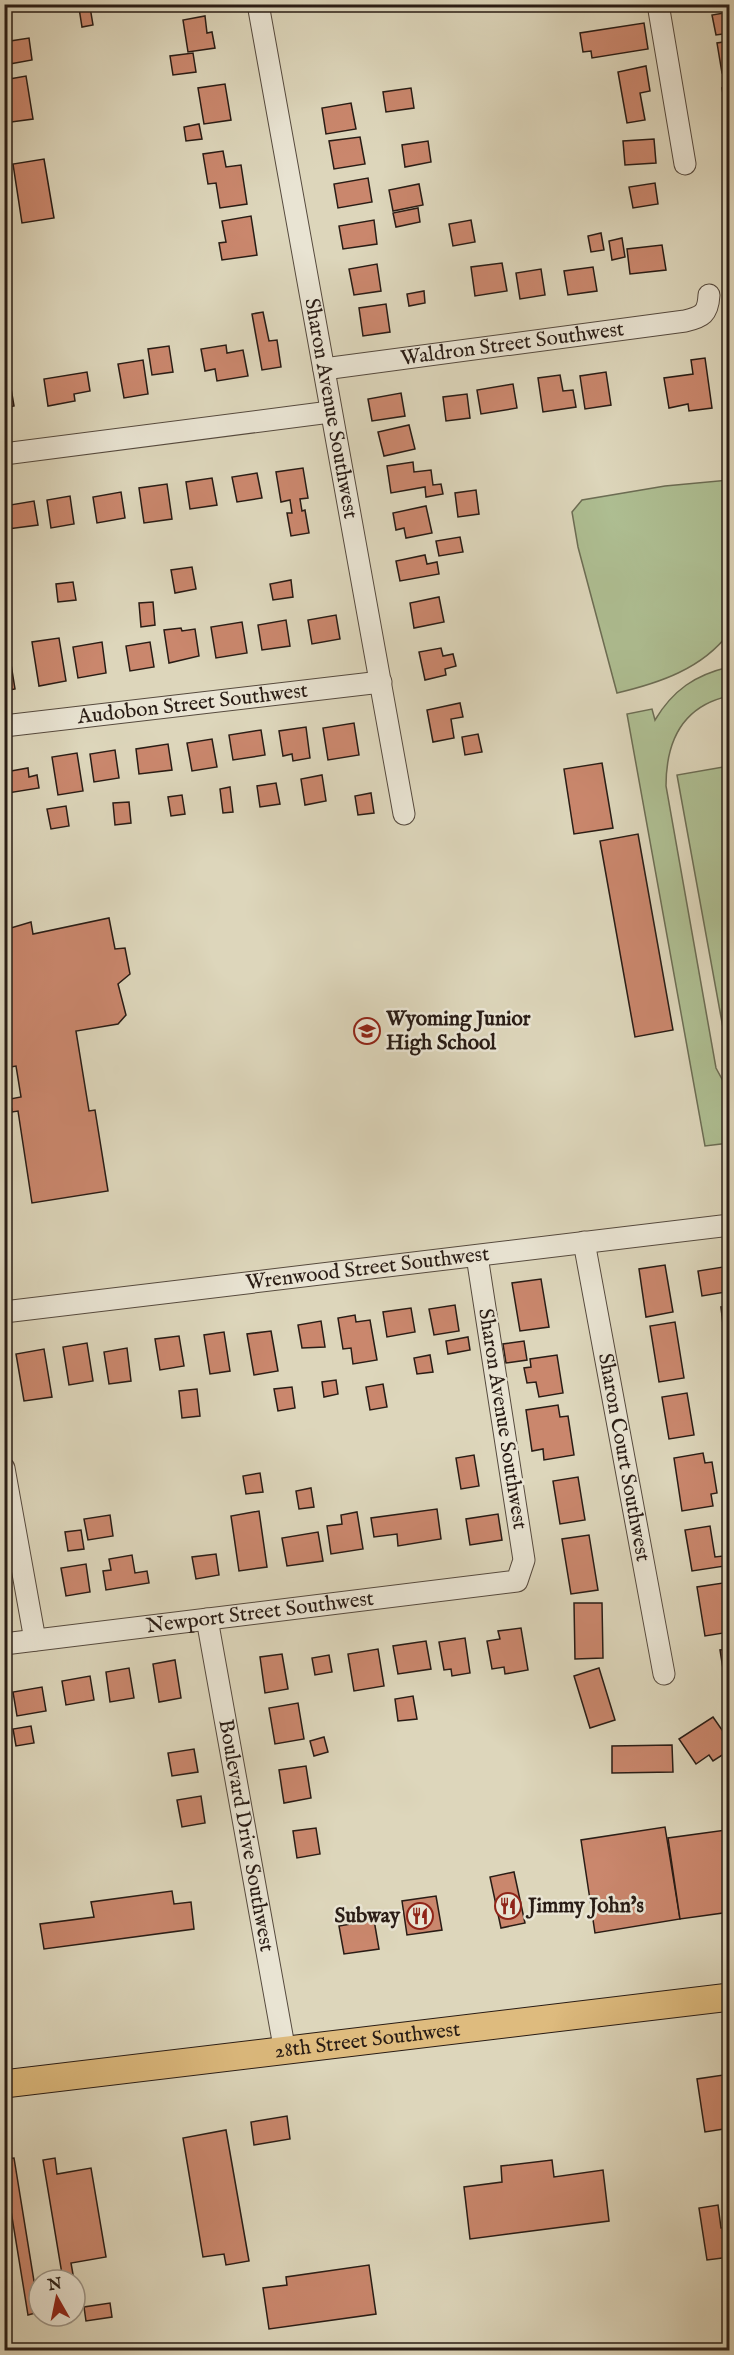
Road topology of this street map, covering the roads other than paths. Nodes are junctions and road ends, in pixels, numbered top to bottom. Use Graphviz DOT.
graph roads {
  1 [pos="258,4"];
  2 [pos="658,4"];
  3 [pos="686,164"];
  4 [pos="709,296"];
  5 [pos="324,369"];
  6 [pos="330,412"];
  7 [pos="4,454"];
  8 [pos="381,682"];
  9 [pos="4,726"];
  10 [pos="404,814"];
  11 [pos="729,1225"];
  12 [pos="584,1242"];
  13 [pos="477,1256"];
  14 [pos="4,1312"];
  15 [pos="4,1468"];
  16 [pos="516,1581"];
  17 [pos="207,1619"];
  18 [pos="34,1640"];
  19 [pos="4,1644"];
  20 [pos="664,1674"];
  21 [pos="729,1997"];
  22 [pos="285,2052"];
  23 [pos="4,2084"];
  1 -- 5 [label="street, Sharon Avenue Southwest"];
  2 -- 3 [label="street"];
  4 -- 5 [label="street, Waldron Street Southwest"];
  5 -- 6 [label="street, Sharon Avenue Southwest"];
  6 -- 7 [label="street"];
  6 -- 8 [label="street, Sharon Avenue Southwest"];
  8 -- 9 [label="street, Audobon Street Southwest"];
  8 -- 10 [label="street, Sharon Avenue Southwest"];
  11 -- 12 [label="street, Wrenwood Street Southwest"];
  12 -- 13 [label="street, Wrenwood Street Southwest"];
  12 -- 20 [label="street, Sharon Court Southwest"];
  13 -- 14 [label="street, Wrenwood Street Southwest"];
  13 -- 16 [label="street, Sharon Avenue Southwest"];
  15 -- 18 [label="street"];
  16 -- 17 [label="street, Newport Street Southwest"];
  17 -- 18 [label="street, Newport Street Southwest"];
  17 -- 22 [label="street, Boulevard Drive Southwest"];
  18 -- 19 [label="street, Newport Street Southwest"];
  21 -- 22 [label="main road, 28th Street Southwest"];
  22 -- 23 [label="main road, 28th Street Southwest"];
}
